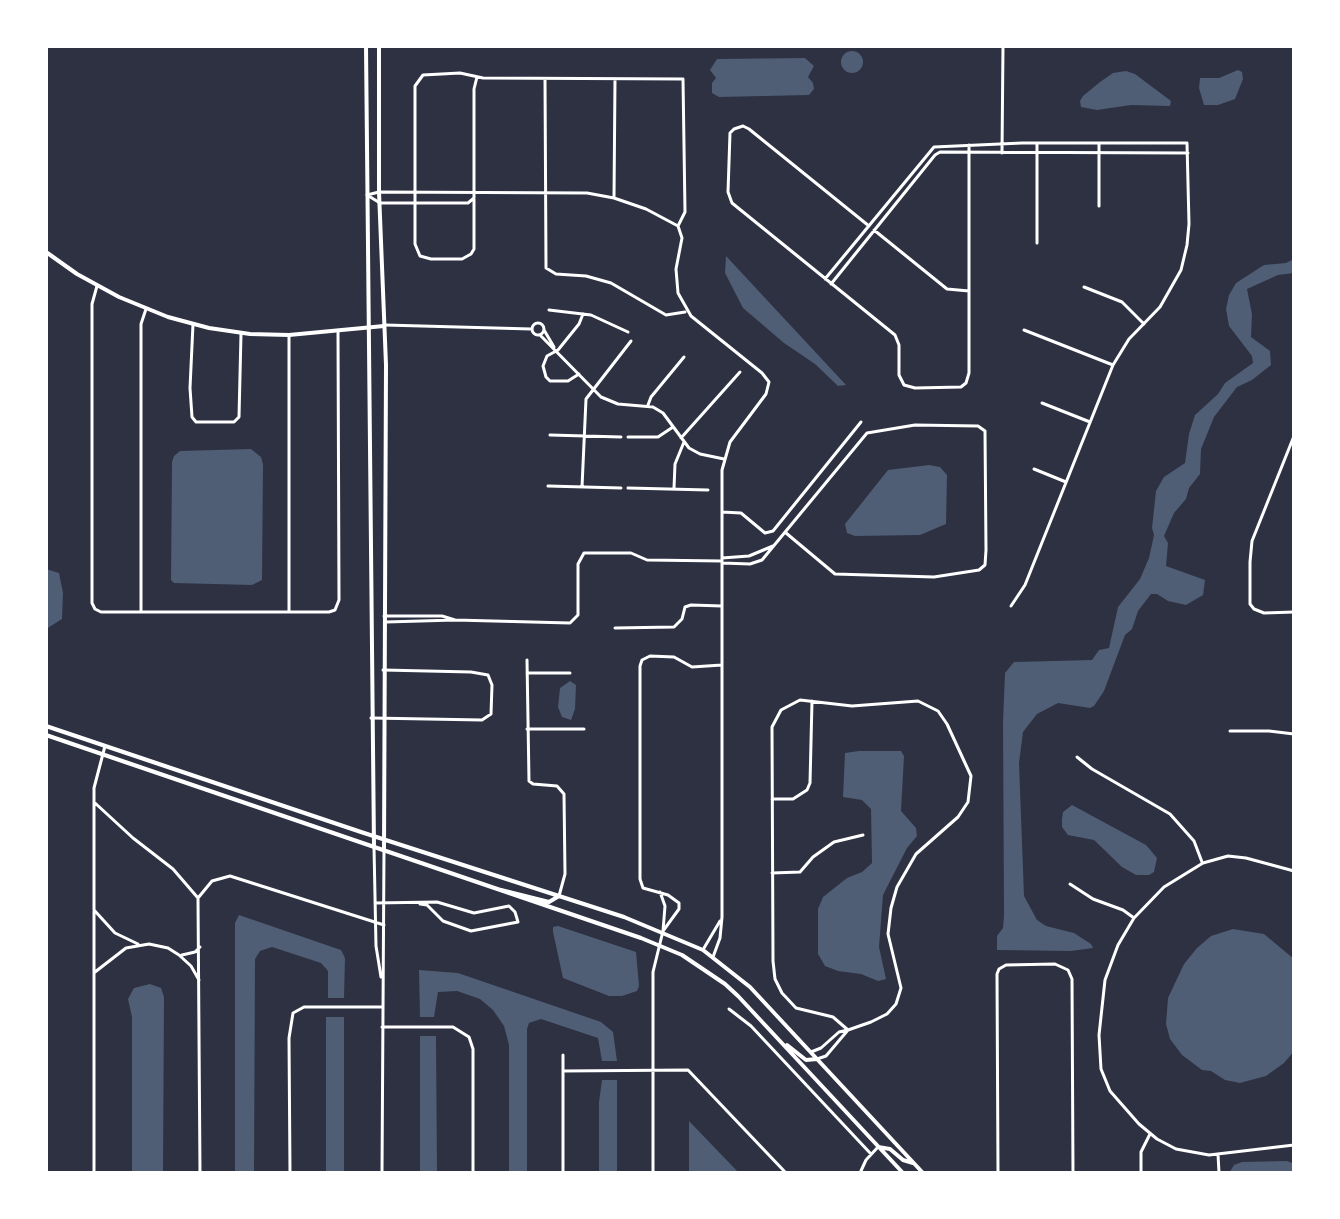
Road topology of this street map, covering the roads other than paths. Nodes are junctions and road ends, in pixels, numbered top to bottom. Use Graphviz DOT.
graph roads {
  1 [pos="366,46"];
  2 [pos="379,46"];
  3 [pos="1003,46"];
  4 [pos="477,77"];
  5 [pos="545,79"];
  6 [pos="615,79"];
  7 [pos="1037,143"];
  8 [pos="1099,143"];
  9 [pos="1002,144"];
  10 [pos="969,145"];
  11 [pos="969,152"];
  12 [pos="1002,153"];
  13 [pos="1037,153"];
  14 [pos="1099,153"];
  15 [pos="1188,153"];
  16 [pos="544,191"];
  17 [pos="379,192"];
  18 [pos="415,192"];
  19 [pos="475,193"];
  20 [pos="367,195"];
  21 [pos="614,198"];
  22 [pos="380,203"];
  23 [pos="415,203"];
  24 [pos="1099,206"];
  25 [pos="678,226"];
  26 [pos="869,226"];
  27 [pos="874,230"];
  28 [pos="1037,243"];
  29 [pos="46,252"];
  30 [pos="825,279"];
  31 [pos="831,284"];
  32 [pos="97,286"];
  33 [pos="1084,287"];
  34 [pos="969,291"];
  35 [pos="146,309"];
  36 [pos="549,310"];
  37 [pos="687,311"];
  38 [pos="583,314"];
  39 [pos="193,324"];
  40 [pos="1144,324"];
  41 [pos="385,325"];
  42 [pos="371,326"];
  43 [pos="531,329"];
  44 [pos="544,330"];
  45 [pos="1024,330"];
  46 [pos="338,331"];
  47 [pos="628,332"];
  48 [pos="241,333"];
  49 [pos="289,335"];
  50 [pos="540,335"];
  51 [pos="631,341"];
  52 [pos="556,349"];
  53 [pos="684,357"];
  54 [pos="1113,365"];
  55 [pos="740,372"];
  56 [pos="579,374"];
  57 [pos="592,389"];
  58 [pos="1042,403"];
  59 [pos="648,405"];
  60 [pos="861,422"];
  61 [pos="1090,422"];
  62 [pos="673,427"];
  63 [pos="550,435"];
  64 [pos="583,436"];
  65 [pos="1294,436"];
  66 [pos="621,437"];
  67 [pos="628,437"];
  68 [pos="683,440"];
  69 [pos="724,459"];
  70 [pos="1034,469"];
  71 [pos="1066,482"];
  72 [pos="548,486"];
  73 [pos="582,487"];
  74 [pos="621,488"];
  75 [pos="628,488"];
  76 [pos="674,488"];
  77 [pos="708,490"];
  78 [pos="722,512"];
  79 [pos="786,533"];
  80 [pos="371,535"];
  81 [pos="384,535"];
  82 [pos="776,544"];
  83 [pos="722,561"];
  84 [pos="722,606"];
  85 [pos="1011,606"];
  86 [pos="141,612"];
  87 [pos="289,612"];
  88 [pos="1294,612"];
  89 [pos="384,616"];
  90 [pos="455,620"];
  91 [pos="384,622"];
  92 [pos="615,628"];
  93 [pos="527,660"];
  94 [pos="722,665"];
  95 [pos="383,670"];
  96 [pos="527,673"];
  97 [pos="570,673"];
  98 [pos="812,701"];
  99 [pos="371,718"];
  100 [pos="384,718"];
  101 [pos="46,726"];
  102 [pos="527,729"];
  103 [pos="584,729"];
  104 [pos="1230,731"];
  105 [pos="1294,734"];
  106 [pos="46,735"];
  107 [pos="105,746"];
  108 [pos="102,754"];
  109 [pos="1077,757"];
  110 [pos="772,799"];
  111 [pos="94,802"];
  112 [pos="863,835"];
  113 [pos="373,836"];
  114 [pos="384,838"];
  115 [pos="374,847"];
  116 [pos="384,850"];
  117 [pos="1203,863"];
  118 [pos="1294,871"];
  119 [pos="772,873"];
  120 [pos="1070,884"];
  121 [pos="495,889"];
  122 [pos="660,892"];
  123 [pos="559,896"];
  124 [pos="198,898"];
  125 [pos="375,903"];
  126 [pos="384,903"];
  127 [pos="420,904"];
  128 [pos="94,910"];
  129 [pos="722,917"];
  130 [pos="1134,918"];
  131 [pos="375,923"];
  132 [pos="384,925"];
  133 [pos="663,931"];
  134 [pos="139,944"];
  135 [pos="659,944"];
  136 [pos="200,947"];
  137 [pos="703,950"];
  138 [pos="179,955"];
  139 [pos="713,957"];
  140 [pos="95,972"];
  141 [pos="199,980"];
  142 [pos="382,985"];
  143 [pos="382,1007"];
  144 [pos="729,1009"];
  145 [pos="382,1027"];
  146 [pos="848,1030"];
  147 [pos="776,1037"];
  148 [pos="811,1052"];
  149 [pos="563,1055"];
  150 [pos="817,1059"];
  151 [pos="563,1071"];
  152 [pos="653,1071"];
  153 [pos="1150,1134"];
  154 [pos="1294,1145"];
  155 [pos="878,1147"];
  156 [pos="871,1154"];
  157 [pos="1218,1154"];
  158 [pos="915,1164"];
  159 [pos="94,1173"];
  160 [pos="200,1173"];
  161 [pos="290,1173"];
  162 [pos="382,1173"];
  163 [pos="473,1173"];
  164 [pos="563,1173"];
  165 [pos="653,1173"];
  166 [pos="786,1173"];
  167 [pos="860,1173"];
  168 [pos="903,1173"];
  169 [pos="923,1173"];
  170 [pos="998,1173"];
  171 [pos="1073,1173"];
  172 [pos="1141,1173"];
  173 [pos="1219,1173"];
  1 -- 20 [label="main road"];
  2 -- 17 [label="main road"];
  3 -- 9 [label="street"];
  4 -- 5 [label="street"];
  4 -- 18 [label="street"];
  4 -- 19 [label="street"];
  5 -- 6 [label="street"];
  5 -- 16 [label="street"];
  6 -- 21 [label="street"];
  6 -- 25 [label="street"];
  7 -- 8 [label="street"];
  7 -- 9 [label="street"];
  7 -- 13 [label="street"];
  8 -- 14 [label="street"];
  8 -- 15 [label="street"];
  9 -- 10 [label="street"];
  9 -- 12 [label="street"];
  10 -- 11 [label="street"];
  10 -- 26 [label="street"];
  11 -- 12 [label="street"];
  11 -- 27 [label="street"];
  11 -- 34 [label="street"];
  12 -- 13 [label="street"];
  13 -- 14 [label="street"];
  13 -- 28 [label="street"];
  14 -- 15 [label="street"];
  14 -- 24 [label="street"];
  15 -- 40 [label="street"];
  16 -- 19 [label="street"];
  16 -- 21 [label="street"];
  16 -- 37 [label="street"];
  17 -- 18 [label="street"];
  17 -- 20 [label="street"];
  17 -- 22 [label="main road"];
  18 -- 19 [label="street"];
  18 -- 23 [label="street"];
  19 -- 23 [label="street"];
  19 -- 23 [label="street"];
  20 -- 22 [label="street"];
  20 -- 42 [label="main road"];
  21 -- 25 [label="street"];
  22 -- 23 [label="street"];
  22 -- 41 [label="main road"];
  25 -- 37 [label="street"];
  26 -- 30 [label="street"];
  26 -- 30 [label="street"];
  27 -- 31 [label="street"];
  27 -- 34 [label="street"];
  29 -- 32 [label="main road"];
  30 -- 31 [label="street"];
  31 -- 34 [label="street"];
  32 -- 35 [label="main road"];
  32 -- 86 [label="street"];
  33 -- 40 [label="street"];
  35 -- 39 [label="main road"];
  35 -- 86 [label="street"];
  36 -- 38 [label="street"];
  37 -- 69 [label="street"];
  38 -- 47 [label="street"];
  38 -- 52 [label="street"];
  39 -- 48 [label="main road"];
  39 -- 48 [label="street"];
  40 -- 54 [label="street"];
  41 -- 42 [label="main road"];
  41 -- 43 [label="street"];
  41 -- 81 [label="main road"];
  42 -- 46 [label="main road"];
  42 -- 80 [label="main road"];
  43 -- 44 [label="street"];
  43 -- 50 [label="street"];
  44 -- 50 [label="street"];
  44 -- 52 [label="street"];
  45 -- 54 [label="street"];
  46 -- 49 [label="main road"];
  46 -- 87 [label="street"];
  48 -- 49 [label="main road"];
  49 -- 87 [label="street"];
  50 -- 52 [label="street"];
  51 -- 57 [label="street"];
  52 -- 56 [label="street"];
  52 -- 56 [label="street"];
  53 -- 59 [label="street"];
  54 -- 61 [label="street"];
  55 -- 68 [label="street"];
  56 -- 57 [label="street"];
  57 -- 59 [label="street"];
  57 -- 64 [label="street"];
  58 -- 61 [label="street"];
  59 -- 62 [label="street"];
  60 -- 78 [label="street"];
  61 -- 71 [label="street"];
  62 -- 67 [label="street"];
  62 -- 68 [label="street"];
  63 -- 64 [label="street"];
  64 -- 66 [label="street"];
  64 -- 73 [label="street"];
  65 -- 88 [label="street"];
  68 -- 69 [label="street"];
  68 -- 76 [label="street"];
  69 -- 78 [label="street"];
  70 -- 71 [label="street"];
  71 -- 85 [label="street"];
  72 -- 73 [label="street"];
  73 -- 74 [label="street"];
  75 -- 76 [label="street"];
  76 -- 77 [label="street"];
  78 -- 83 [label="street"];
  79 -- 79 [label="street"];
  79 -- 82 [label="street"];
  80 -- 81 [label="main road"];
  80 -- 99 [label="main road"];
  81 -- 89 [label="main road"];
  82 -- 83 [label="street"];
  82 -- 83 [label="street"];
  83 -- 84 [label="street"];
  83 -- 90 [label="street"];
  84 -- 92 [label="street"];
  84 -- 94 [label="street"];
  86 -- 87 [label="street"];
  89 -- 90 [label="street"];
  89 -- 91 [label="main road"];
  90 -- 91 [label="street"];
  91 -- 95 [label="main road"];
  93 -- 96 [label="street"];
  94 -- 122 [label="street"];
  94 -- 129 [label="street"];
  95 -- 100 [label="main road"];
  95 -- 100 [label="street"];
  96 -- 97 [label="street"];
  96 -- 102 [label="street"];
  98 -- 110 [label="street"];
  98 -- 110 [label="street"];
  98 -- 146 [label="street"];
  99 -- 100 [label="street"];
  99 -- 113 [label="main road"];
  100 -- 114 [label="main road"];
  101 -- 107 [label="main road"];
  102 -- 103 [label="street"];
  102 -- 123 [label="street"];
  104 -- 105 [label="street"];
  106 -- 108 [label="main road"];
  107 -- 108 [label="street"];
  107 -- 113 [label="main road"];
  108 -- 111 [label="street"];
  108 -- 115 [label="main road"];
  109 -- 117 [label="street"];
  110 -- 119 [label="street"];
  111 -- 124 [label="street"];
  111 -- 128 [label="street"];
  112 -- 119 [label="street"];
  113 -- 114 [label="main road"];
  113 -- 115 [label="main road"];
  114 -- 116 [label="main road"];
  114 -- 123 [label="main road"];
  115 -- 116 [label="main road"];
  115 -- 125 [label="street"];
  116 -- 121 [label="main road"];
  116 -- 126 [label="street"];
  117 -- 118 [label="street"];
  117 -- 130 [label="street"];
  119 -- 146 [label="street"];
  120 -- 130 [label="street"];
  121 -- 123 [label="main road"];
  121 -- 135 [label="main road"];
  122 -- 133 [label="street"];
  122 -- 133 [label="street"];
  123 -- 133 [label="main road"];
  124 -- 131 [label="street"];
  124 -- 136 [label="street"];
  125 -- 126 [label="street"];
  125 -- 131 [label="street"];
  126 -- 127 [label="street"];
  126 -- 132 [label="street"];
  127 -- 127 [label="street"];
  128 -- 134 [label="street"];
  128 -- 140 [label="street"];
  129 -- 137 [label="street"];
  129 -- 139 [label="street"];
  130 -- 153 [label="street"];
  131 -- 132 [label="street"];
  131 -- 142 [label="street"];
  132 -- 142 [label="street"];
  133 -- 135 [label="street"];
  133 -- 137 [label="main road"];
  134 -- 138 [label="street"];
  134 -- 140 [label="street"];
  135 -- 147 [label="main road"];
  135 -- 152 [label="street"];
  136 -- 138 [label="street"];
  136 -- 141 [label="street"];
  137 -- 139 [label="main road"];
  138 -- 141 [label="street"];
  139 -- 148 [label="main road"];
  140 -- 159 [label="street"];
  141 -- 160 [label="street"];
  142 -- 143 [label="street"];
  143 -- 145 [label="street"];
  143 -- 161 [label="street"];
  144 -- 156 [label="street"];
  145 -- 162 [label="street"];
  145 -- 163 [label="street"];
  146 -- 148 [label="street"];
  146 -- 150 [label="street"];
  147 -- 150 [label="main road"];
  147 -- 155 [label="main road"];
  148 -- 150 [label="main road"];
  149 -- 151 [label="street"];
  150 -- 158 [label="main road"];
  151 -- 152 [label="street"];
  151 -- 164 [label="street"];
  152 -- 165 [label="street"];
  152 -- 166 [label="street"];
  153 -- 157 [label="street"];
  153 -- 172 [label="street"];
  154 -- 157 [label="street"];
  155 -- 156 [label="street"];
  155 -- 158 [label="main road"];
  155 -- 168 [label="main road"];
  156 -- 167 [label="street"];
  157 -- 173 [label="street"];
  158 -- 169 [label="main road"];
  170 -- 171 [label="street"];
}
